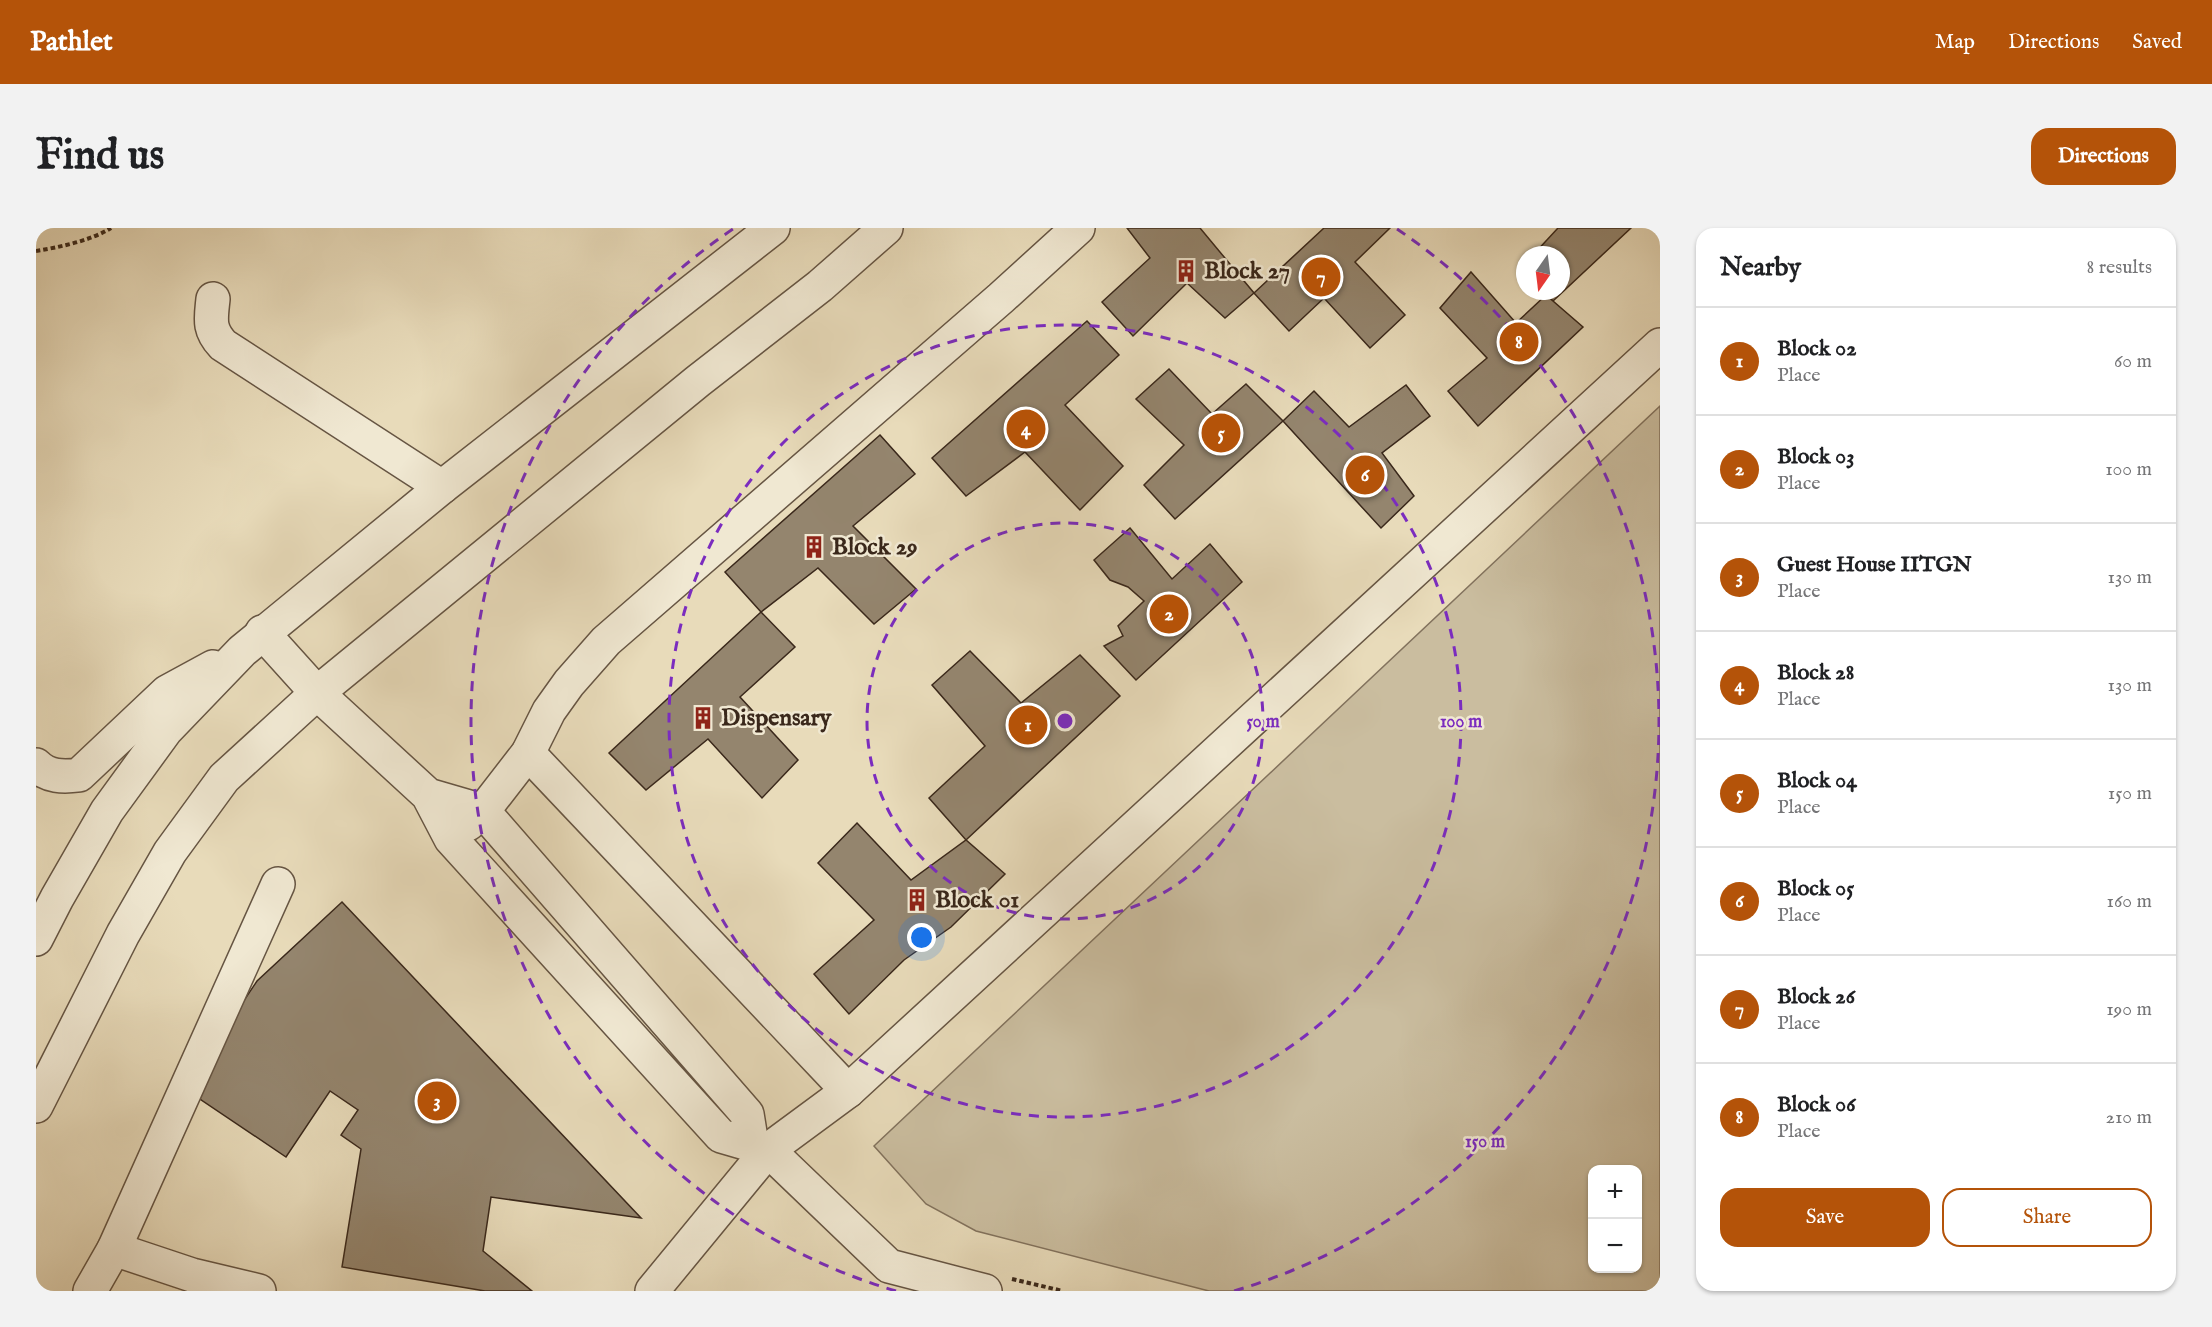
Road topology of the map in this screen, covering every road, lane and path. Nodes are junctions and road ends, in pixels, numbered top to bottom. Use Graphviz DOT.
graph roads {
  1 [pos="111,228"];
  2 [pos="772,228"];
  3 [pos="886,228"];
  4 [pos="1078,228"];
  5 [pos="36,251"];
  6 [pos="213,299"];
  7 [pos="1660,345"];
  8 [pos="442,487"];
  9 [pos="252,642"];
  10 [pos="317,693"];
  11 [pos="528,753"];
  12 [pos="36,765"];
  13 [pos="428,795"];
  14 [pos="483,811"];
  15 [pos="451,839"];
  16 [pos="278,884"];
  17 [pos="36,939"];
  18 [pos="848,1091"];
  19 [pos="36,1106"];
  20 [pos="760,1147"];
  21 [pos="114,1249"];
  22 [pos="996,1284"];
  23 [pos="90,1291"];
  24 [pos="259,1291"];
  25 [pos="652,1291"];
  26 [pos="1063,1291"];
  1 -- 5 [label="path"];
  2 -- 8 [label="street"];
  3 -- 10 [label="street"];
  4 -- 11 [label="street"];
  6 -- 8 [label="street"];
  7 -- 18 [label="street"];
  8 -- 9 [label="street"];
  9 -- 10 [label="street"];
  9 -- 12 [label="street"];
  9 -- 17 [label="street"];
  10 -- 13 [label="street"];
  10 -- 19 [label="street"];
  11 -- 14 [label="street"];
  11 -- 18 [label="street"];
  13 -- 14 [label="street"];
  13 -- 15 [label="street"];
  14 -- 15 [label="street"];
  14 -- 20 [label="street"];
  15 -- 20 [label="street"];
  16 -- 21 [label="street"];
  18 -- 20 [label="street"];
  20 -- 22 [label="street"];
  20 -- 25 [label="street"];
  21 -- 23 [label="street"];
  21 -- 24 [label="street"];
  22 -- 26 [label="path"];
}
